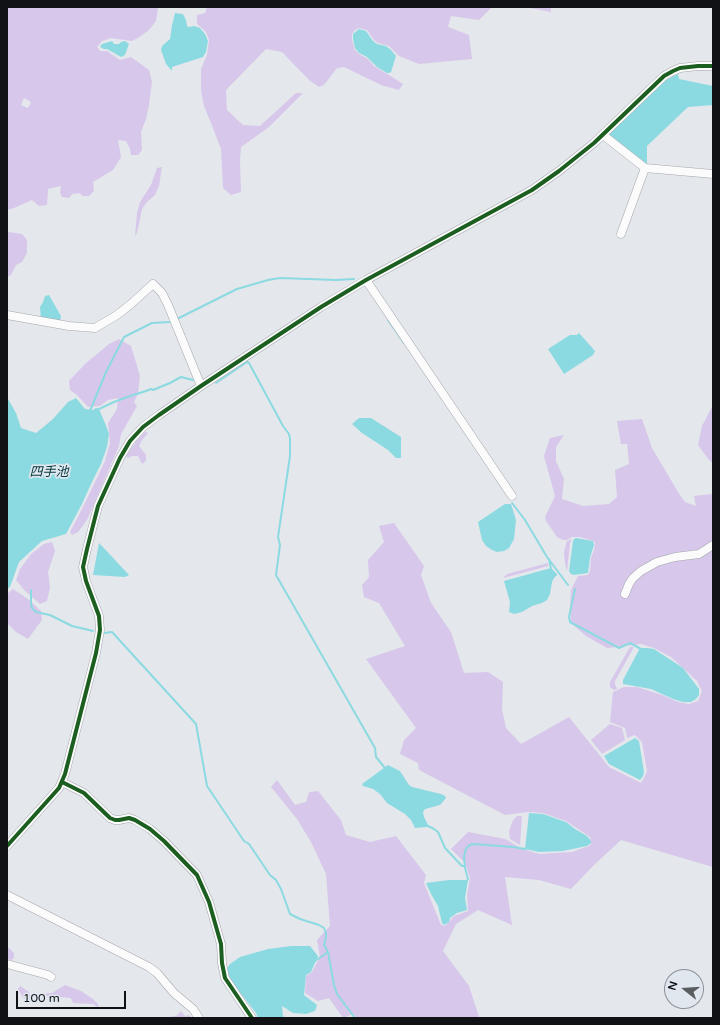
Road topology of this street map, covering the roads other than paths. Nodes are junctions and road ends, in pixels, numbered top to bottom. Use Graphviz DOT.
graph roads {
  1 [pos="713,66"];
  2 [pos="602,134"];
  3 [pos="645,168"];
  4 [pos="713,174"];
  5 [pos="621,234"];
  6 [pos="366,280"];
  7 [pos="7,316"];
  8 [pos="201,386"];
  9 [pos="512,496"];
  10 [pos="713,545"];
  11 [pos="625,594"];
  12 [pos="62,782"];
  13 [pos="7,846"];
  14 [pos="7,896"];
  15 [pos="7,964"];
  16 [pos="51,977"];
  17 [pos="199,1018"];
  18 [pos="252,1018"];
  1 -- 2 [label="street"];
  2 -- 3 [label="street"];
  2 -- 6 [label="street"];
  3 -- 4 [label="street"];
  3 -- 5 [label="street"];
  6 -- 8 [label="street"];
  6 -- 9 [label="street"];
  7 -- 8 [label="street"];
  8 -- 12 [label="street"];
  10 -- 11 [label="street"];
  12 -- 13 [label="street"];
  12 -- 18 [label="street"];
  14 -- 17 [label="street"];
  15 -- 16 [label="street"];
}
